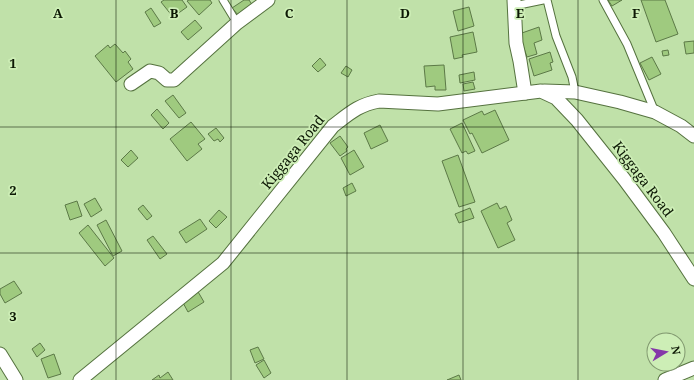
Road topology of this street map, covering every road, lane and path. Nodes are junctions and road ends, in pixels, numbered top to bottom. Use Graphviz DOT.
graph roads {
  1 [pos="223,0"];
  2 [pos="268,0"];
  3 [pos="543,0"];
  4 [pos="547,0"];
  5 [pos="603,0"];
  6 [pos="514,3"];
  7 [pos="237,23"];
  8 [pos="131,84"];
  9 [pos="541,91"];
  10 [pos="575,92"];
  11 [pos="525,93"];
  12 [pos="655,112"];
  13 [pos="694,136"];
  14 [pos="694,279"];
  15 [pos="0,354"];
  16 [pos="694,368"];
  17 [pos="16,380"];
  18 [pos="80,380"];
  19 [pos="665,380"];
  1 -- 7 [label="lane"];
  2 -- 7 [label="street"];
  3 -- 6 [label="lane"];
  4 -- 10 [label="lane"];
  5 -- 12 [label="lane"];
  6 -- 11 [label="street"];
  7 -- 8 [label="street"];
  9 -- 10 [label="street"];
  9 -- 11 [label="street, Kiggaga Road"];
  9 -- 14 [label="street, Kiggaga Road"];
  10 -- 12 [label="street"];
  11 -- 18 [label="street, Kiggaga Road"];
  12 -- 13 [label="street"];
  15 -- 17 [label="street"];
  16 -- 19 [label="street"];
}
